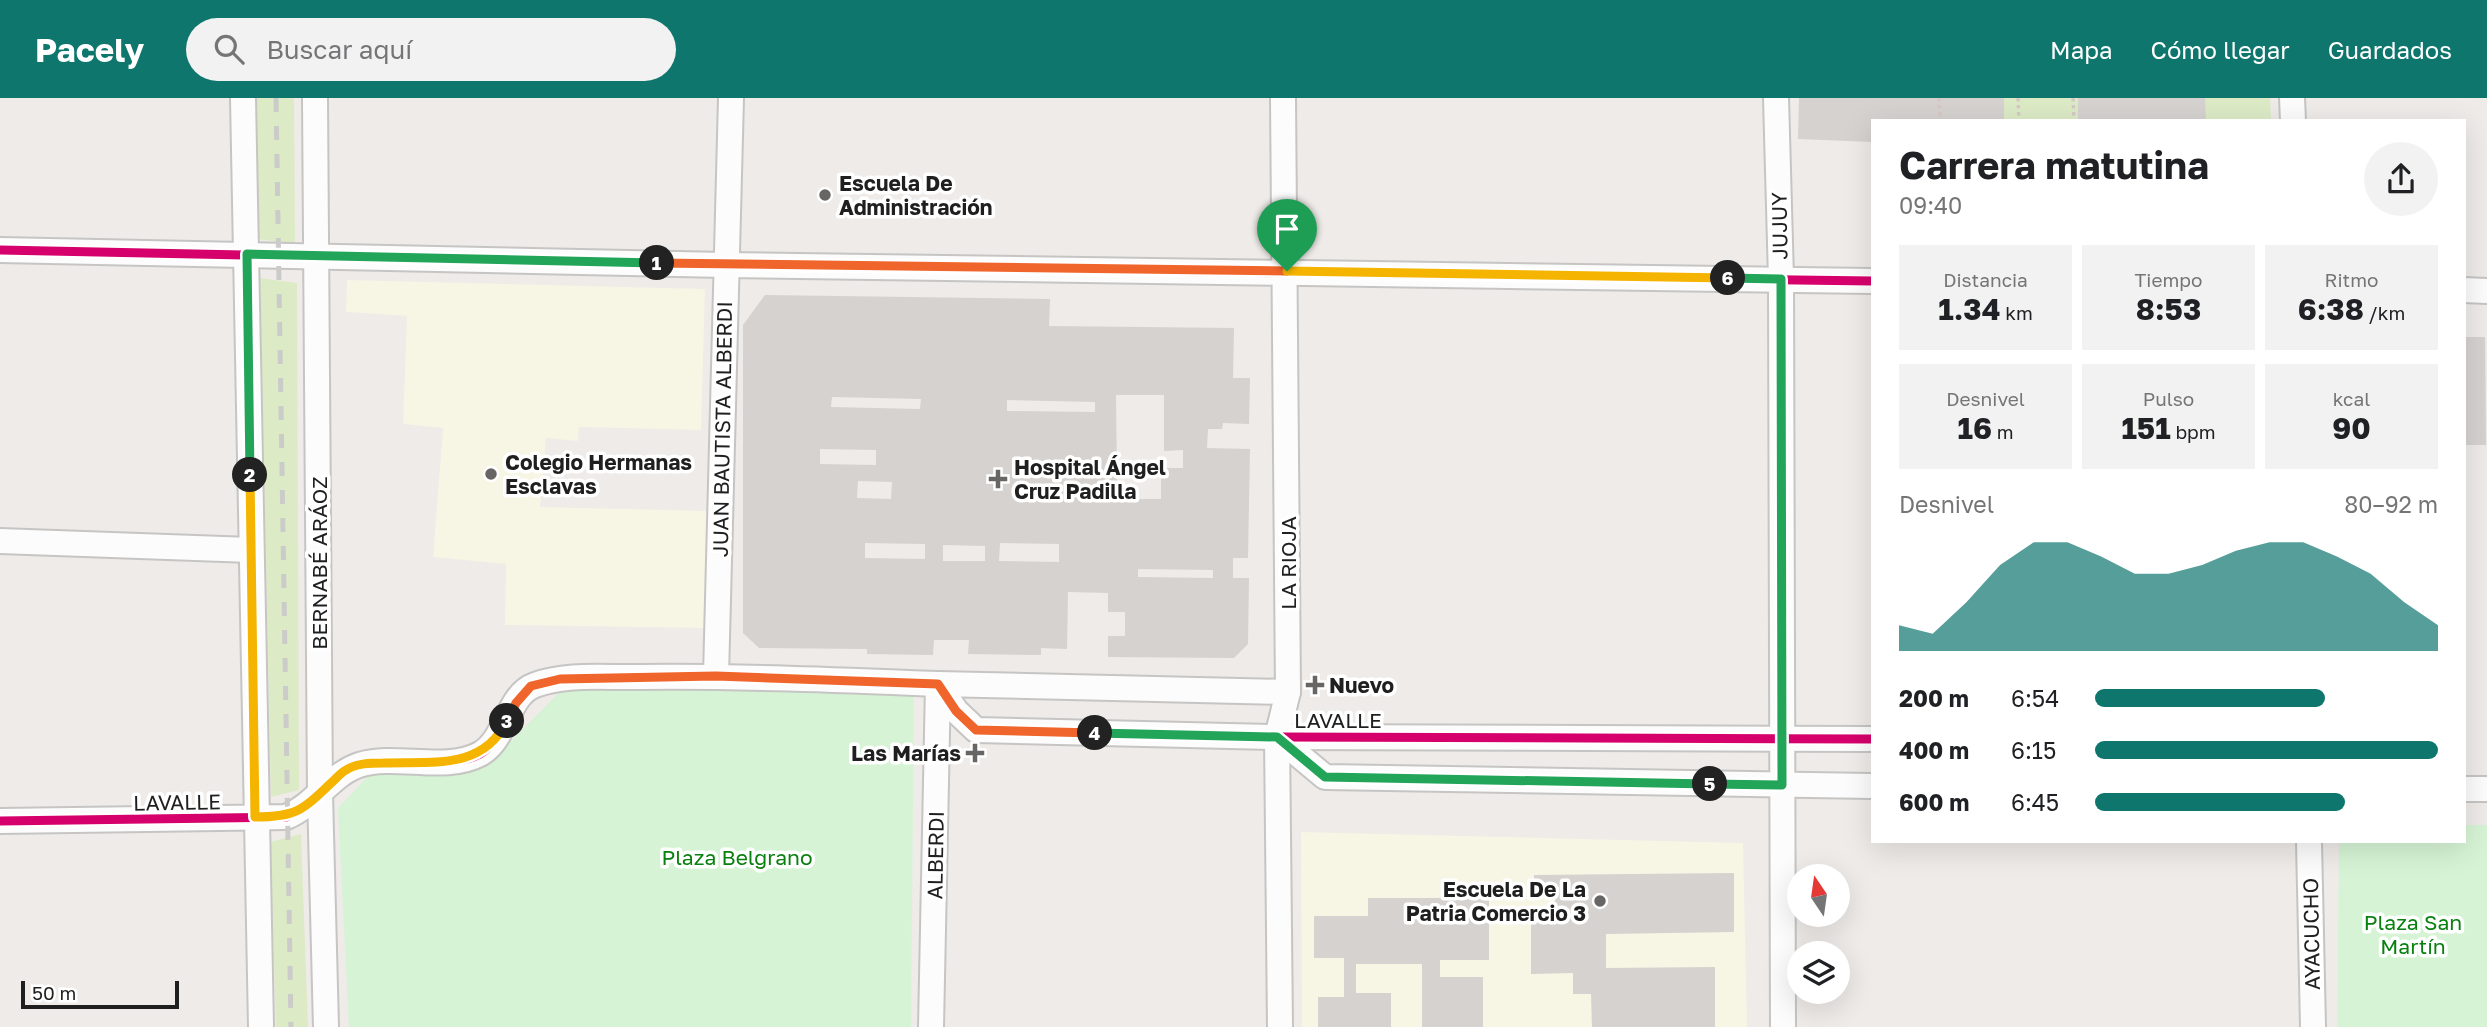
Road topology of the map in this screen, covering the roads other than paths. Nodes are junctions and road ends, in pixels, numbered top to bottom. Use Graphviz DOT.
graph roads {
  1 [pos="243,98"];
  2 [pos="315,98"];
  3 [pos="731,98"];
  4 [pos="1283,98"];
  5 [pos="1776,98"];
  6 [pos="2292,98"];
  7 [pos="2293,119"];
  8 [pos="0,250"];
  9 [pos="247,254"];
  10 [pos="318,255"];
  11 [pos="726,265"];
  12 [pos="1287,271"];
  13 [pos="1781,279"];
  14 [pos="1871,281"];
  15 [pos="2466,290"];
  16 [pos="2487,291"];
  17 [pos="0,541"];
  18 [pos="251,550"];
  19 [pos="716,676"];
  20 [pos="938,684"];
  21 [pos="1289,692"];
  22 [pos="1277,737"];
  23 [pos="1782,738"];
  24 [pos="1871,739"];
  25 [pos="1782,785"];
  26 [pos="1871,786"];
  27 [pos="2466,789"];
  28 [pos="2487,789"];
  29 [pos="320,794"];
  30 [pos="255,817"];
  31 [pos="0,821"];
  32 [pos="2309,843"];
  33 [pos="261,1027"];
  34 [pos="326,1027"];
  35 [pos="931,1027"];
  36 [pos="1280,1027"];
  37 [pos="1783,1027"];
  38 [pos="2313,1027"];
  1 -- 9 [label="street"];
  2 -- 10 [label="street, BERNABÉ ARÁOZ"];
  3 -- 11 [label="street, JUAN BAUTISTA ALBERDI"];
  4 -- 12 [label="street, LA RIOJA"];
  5 -- 13 [label="street, JUJUY"];
  6 -- 7 [label="street"];
  8 -- 9 [label="street"];
  9 -- 10 [label="street"];
  9 -- 18 [label="street"];
  10 -- 11 [label="street"];
  10 -- 29 [label="street, BERNABÉ ARÁOZ"];
  11 -- 12 [label="street"];
  11 -- 19 [label="street, JUAN BAUTISTA ALBERDI"];
  12 -- 13 [label="street"];
  12 -- 21 [label="street, LA RIOJA"];
  13 -- 14 [label="street"];
  13 -- 23 [label="street, JUJUY"];
  15 -- 16 [label="street"];
  17 -- 18 [label="street"];
  18 -- 30 [label="street"];
  19 -- 20 [label="street, LAVALLE"];
  19 -- 29 [label="street, LAVALLE"];
  20 -- 21 [label="street, LAVALLE"];
  20 -- 22 [label="street, LAVALLE"];
  20 -- 35 [label="street, ALBERDI"];
  21 -- 22 [label="street, LA RIOJA"];
  22 -- 23 [label="street, LAVALLE"];
  22 -- 25 [label="street, LAVALLE"];
  22 -- 36 [label="street, LA RIOJA"];
  23 -- 24 [label="street, LAVALLE"];
  23 -- 25 [label="street, JUJUY"];
  25 -- 26 [label="street, LAVALLE"];
  25 -- 37 [label="street, JUJUY"];
  27 -- 28 [label="street"];
  29 -- 30 [label="street, LAVALLE"];
  29 -- 34 [label="street, BERNABÉ ARÁOZ"];
  30 -- 31 [label="street, LAVALLE"];
  30 -- 33 [label="street"];
  32 -- 38 [label="street, AYACUCHO"];
}
